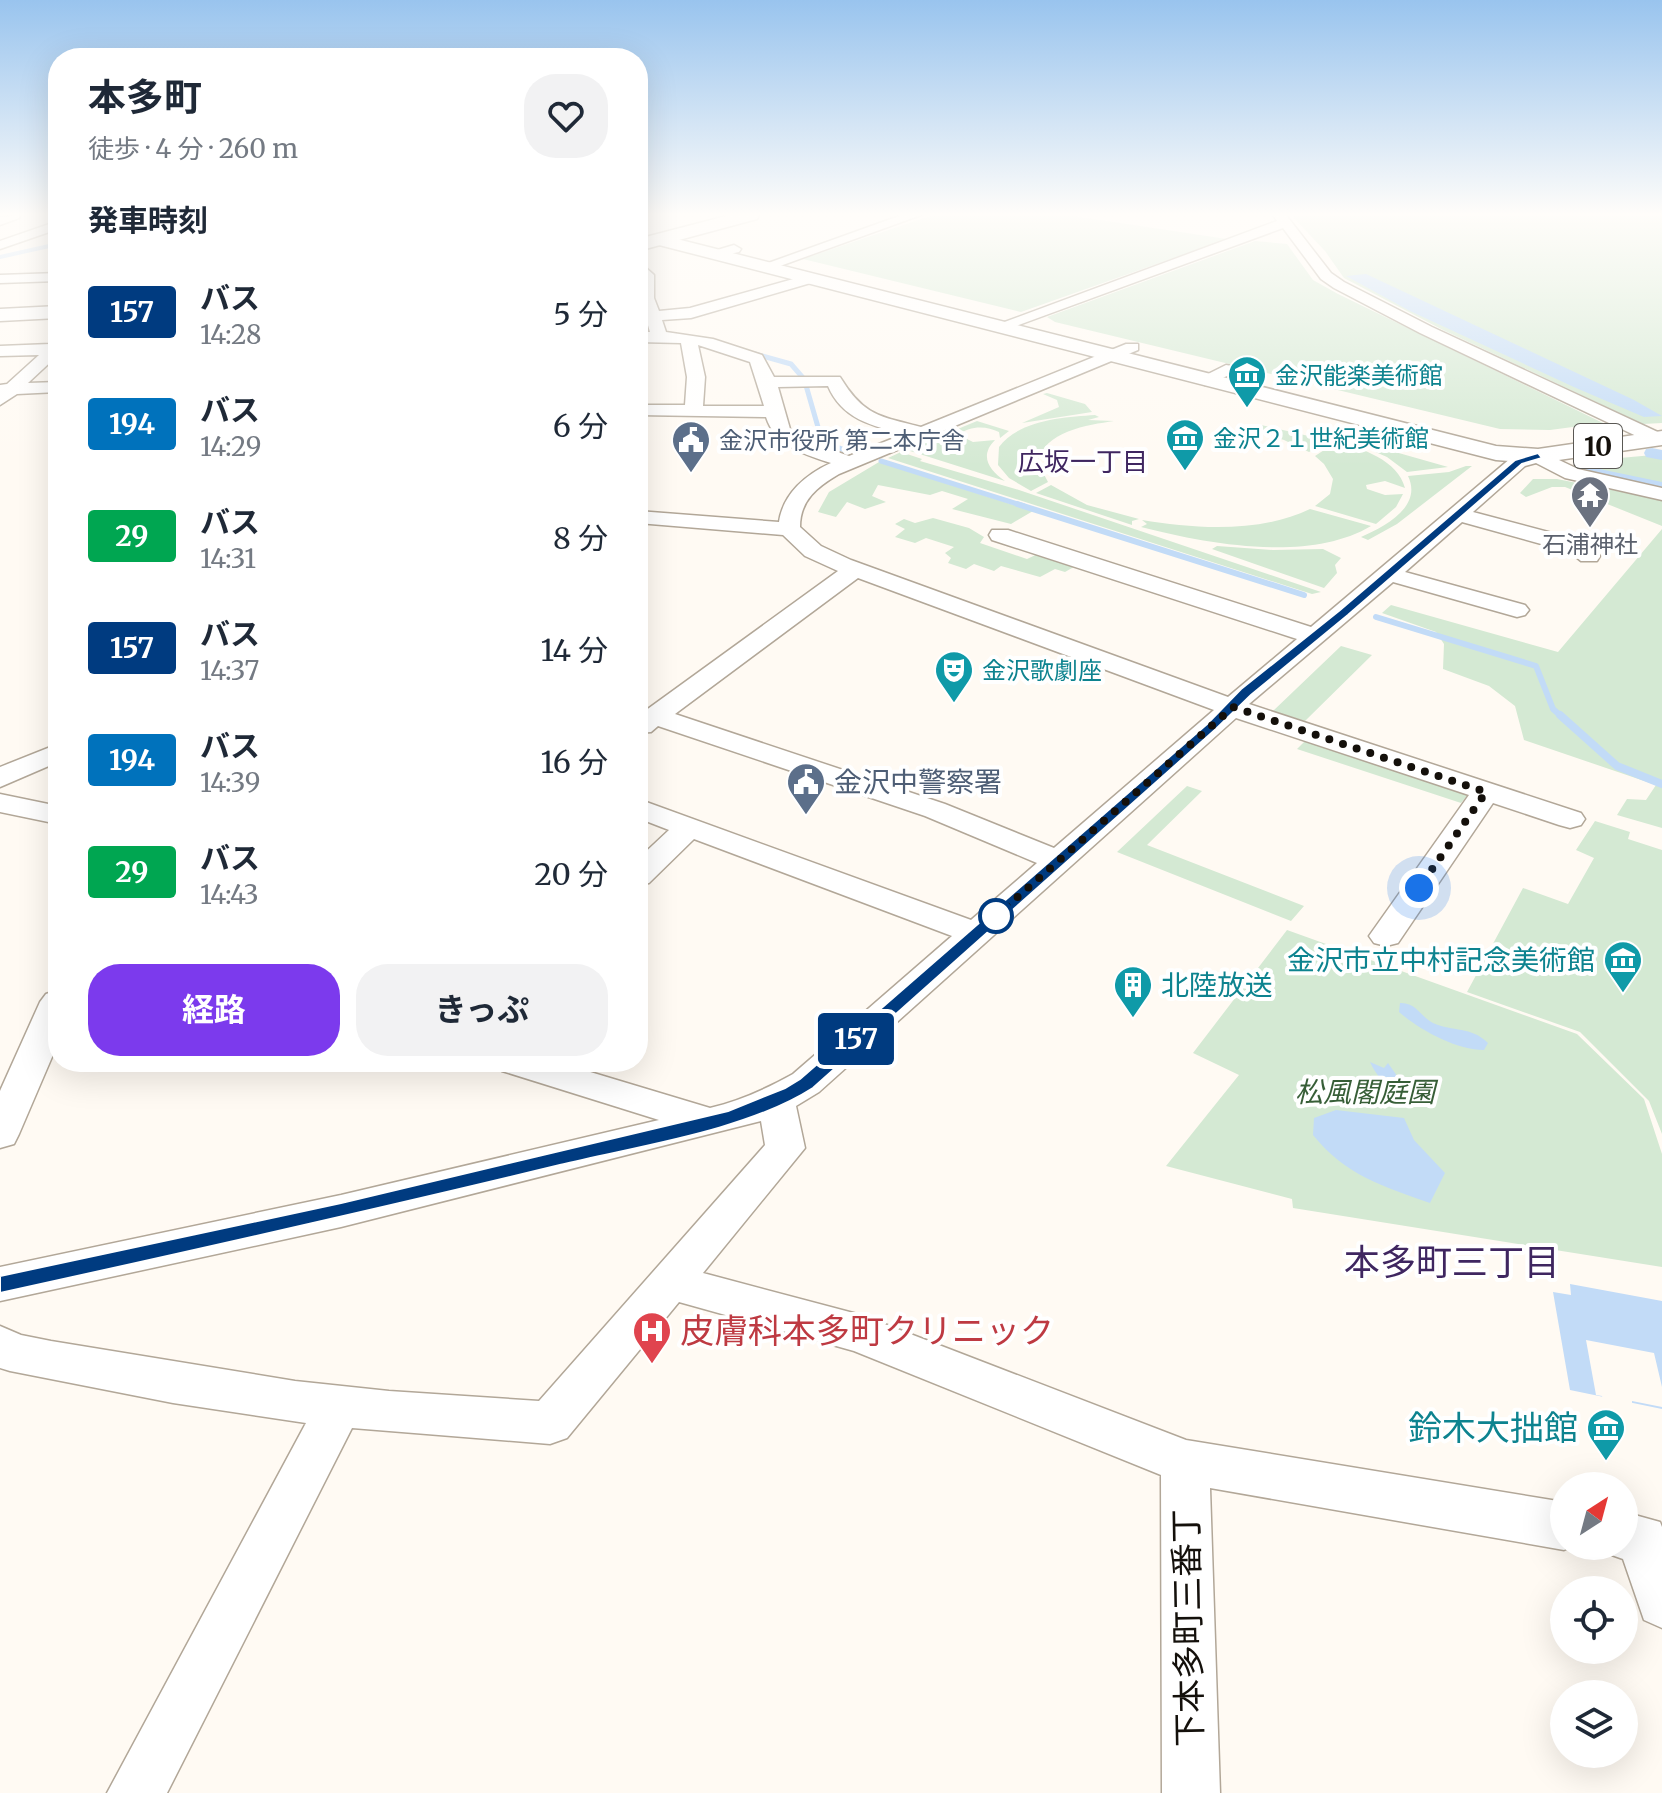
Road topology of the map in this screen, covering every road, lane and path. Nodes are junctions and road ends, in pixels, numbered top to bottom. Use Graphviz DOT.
graph roads {
  1 [pos="741,299"];
  2 [pos="887,299"];
  3 [pos="930,299"];
  4 [pos="1080,299"];
  5 [pos="1365,299"];
  6 [pos="648,309"];
  7 [pos="48,313"];
  8 [pos="0,315"];
  9 [pos="652,316"];
  10 [pos="1021,320"];
  11 [pos="999,327"];
  12 [pos="659,335"];
  13 [pos="648,336"];
  14 [pos="689,340"];
  15 [pos="1132,347"];
  16 [pos="48,348"];
  17 [pos="0,351"];
  18 [pos="48,355"];
  19 [pos="1109,356"];
  20 [pos="1216,375"];
  21 [pos="767,382"];
  22 [pos="48,388"];
  23 [pos="4,392"];
  24 [pos="648,410"];
  25 [pos="694,412"];
  26 [pos="774,412"];
  27 [pos="922,433"];
  28 [pos="1661,442"];
  29 [pos="1538,456"];
  30 [pos="850,463"];
  31 [pos="1662,494"];
  32 [pos="1458,514"];
  33 [pos="648,518"];
  34 [pos="789,529"];
  35 [pos="1000,535"];
  36 [pos="1589,556"];
  37 [pos="856,569"];
  38 [pos="1388,574"];
  39 [pos="1517,610"];
  40 [pos="1314,636"];
  41 [pos="1233,707"];
  42 [pos="648,721"];
  43 [pos="648,723"];
  44 [pos="48,756"];
  45 [pos="0,778"];
  46 [pos="1486,792"];
  47 [pos="0,803"];
  48 [pos="648,812"];
  49 [pos="48,813"];
  50 [pos="1570,819"];
  51 [pos="689,827"];
  52 [pos="1059,861"];
  53 [pos="648,866"];
  54 [pos="976,933"];
  55 [pos="1386,936"];
  56 [pos="48,1025"];
  57 [pos="547,1072"];
  58 [pos="776,1101"];
  59 [pos="708,1122"];
  60 [pos="0,1134"];
  61 [pos="670,1282"];
  62 [pos="0,1284"];
  63 [pos="0,1345"];
  64 [pos="339,1407"];
  65 [pos="1185,1462"];
  66 [pos="1550,1524"];
  67 [pos="1638,1538"];
  68 [pos="1662,1602"];
  69 [pos="136,1793"];
  70 [pos="1191,1793"];
  1 -- 9 [label="street"];
  2 -- 11 [label="main road, 10"];
  3 -- 10 [label="main road, 10"];
  4 -- 10 [label="street"];
  5 -- 28 [label="street"];
  6 -- 9 [label="street"];
  7 -- 8 [label="highway"];
  9 -- 12 [label="street"];
  10 -- 11 [label="street"];
  10 -- 15 [label="main road, 10"];
  11 -- 19 [label="main road, 10"];
  12 -- 13 [label="street"];
  12 -- 14 [label="street"];
  14 -- 21 [label="street"];
  14 -- 25 [label="street"];
  15 -- 19 [label="street"];
  15 -- 20 [label="main road, 10"];
  16 -- 17 [label="street"];
  18 -- 23 [label="street"];
  19 -- 20 [label="main road, 10"];
  19 -- 27 [label="street"];
  20 -- 29 [label="main road, 10"];
  21 -- 26 [label="street"];
  21 -- 27 [label="street"];
  22 -- 23 [label="street"];
  24 -- 25 [label="street"];
  25 -- 26 [label="street"];
  26 -- 30 [label="street"];
  27 -- 30 [label="street"];
  28 -- 29 [label="main road, 10"];
  29 -- 31 [label="street"];
  29 -- 32 [label="street"];
  30 -- 34 [label="street"];
  32 -- 36 [label="street"];
  32 -- 38 [label="street"];
  33 -- 34 [label="street"];
  34 -- 37 [label="street"];
  35 -- 40 [label="street"];
  37 -- 41 [label="street"];
  37 -- 42 [label="street"];
  38 -- 39 [label="street"];
  38 -- 40 [label="street"];
  40 -- 41 [label="street"];
  41 -- 46 [label="street"];
  41 -- 52 [label="street"];
  43 -- 52 [label="street"];
  44 -- 45 [label="street"];
  46 -- 50 [label="street"];
  46 -- 55 [label="street"];
  47 -- 49 [label="street"];
  48 -- 51 [label="street"];
  51 -- 53 [label="street"];
  51 -- 54 [label="street"];
  52 -- 54 [label="street"];
  54 -- 58 [label="street"];
  56 -- 60 [label="street"];
  57 -- 59 [label="street"];
  58 -- 59 [label="street"];
  58 -- 61 [label="street"];
  59 -- 62 [label="street"];
  61 -- 64 [label="street"];
  61 -- 65 [label="street"];
  63 -- 64 [label="street"];
  64 -- 69 [label="street"];
  65 -- 66 [label="street"];
  65 -- 70 [label="street, 下本多町三番丁"];
  67 -- 68 [label="street"];
}
